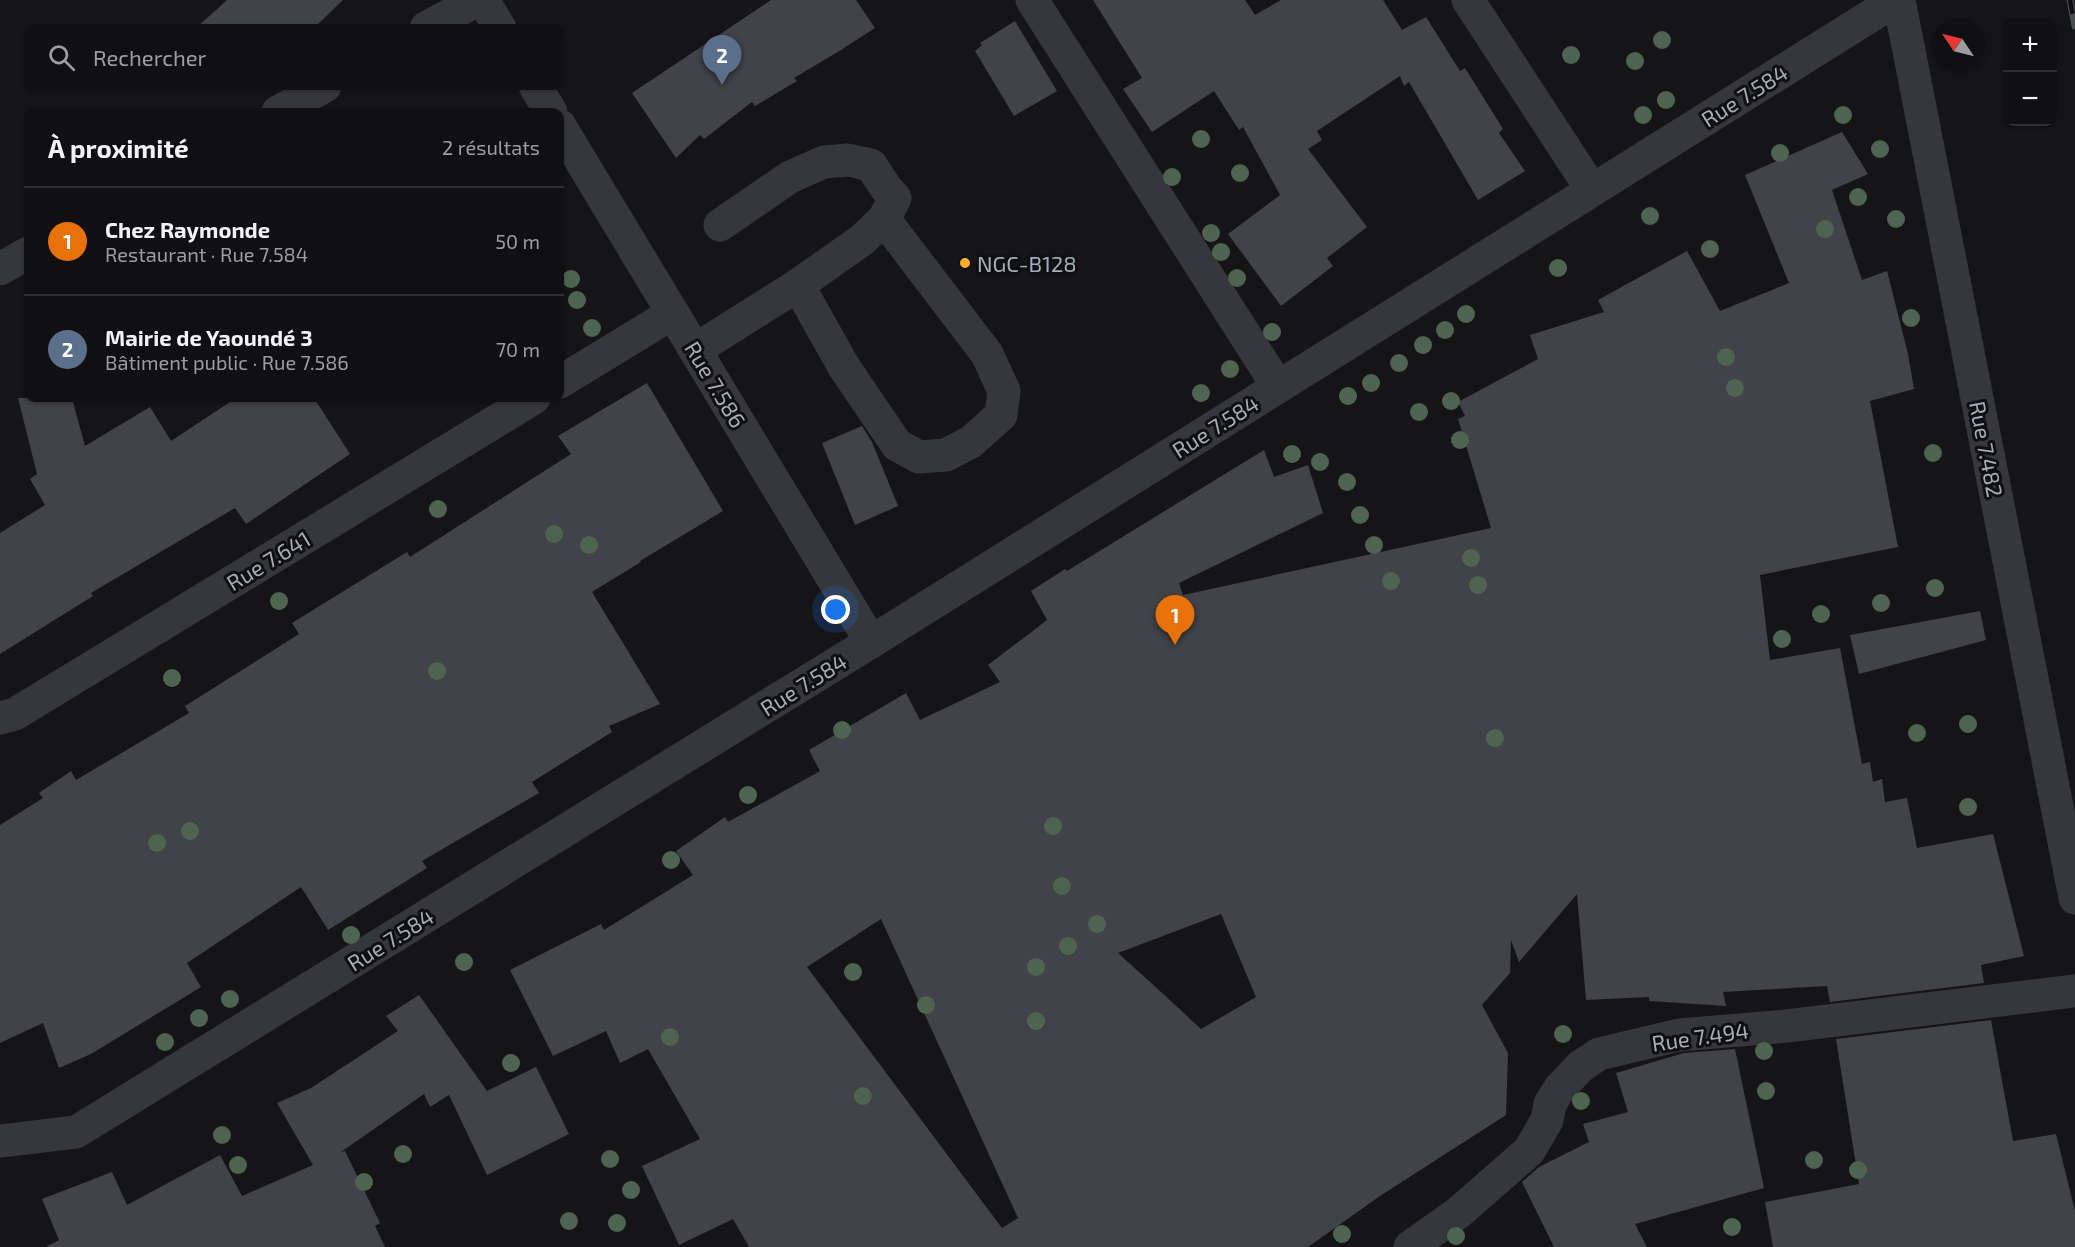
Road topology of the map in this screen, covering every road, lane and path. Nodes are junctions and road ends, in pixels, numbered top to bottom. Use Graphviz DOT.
graph roads {
  1 [pos="477,0"];
  2 [pos="483,0"];
  3 [pos="1032,0"];
  4 [pos="1468,0"];
  5 [pos="1897,0"];
  6 [pos="433,24"];
  7 [pos="498,24"];
  8 [pos="318,90"];
  9 [pos="537,90"];
  10 [pos="285,108"];
  11 [pos="549,108"];
  12 [pos="564,133"];
  13 [pos="1592,190"];
  14 [pos="884,219"];
  15 [pos="720,225"];
  16 [pos="24,255"];
  17 [pos="0,269"];
  18 [pos="798,285"];
  19 [pos="673,313"];
  20 [pos="695,350"];
  21 [pos="564,380"];
  22 [pos="1278,387"];
  23 [pos="527,402"];
  24 [pos="871,642"];
  25 [pos="0,718"];
  26 [pos="2075,898"];
  27 [pos="2075,991"];
  28 [pos="0,1141"];
  29 [pos="1410,1247"];
  1 -- 6 [label="street"];
  2 -- 7 [label="street"];
  3 -- 22 [label="street"];
  4 -- 13 [label="street"];
  5 -- 13 [label="street, Rue 7.584"];
  5 -- 26 [label="street, Rue 7.482"];
  8 -- 10 [label="street"];
  9 -- 11 [label="street"];
  12 -- 19 [label="street, Rue 7.586"];
  13 -- 22 [label="street, Rue 7.584"];
  14 -- 15 [label="street"];
  14 -- 18 [label="street"];
  14 -- 18 [label="street"];
  16 -- 17 [label="street"];
  18 -- 20 [label="street"];
  19 -- 20 [label="street, Rue 7.586"];
  19 -- 21 [label="street"];
  20 -- 24 [label="street, Rue 7.586"];
  22 -- 24 [label="street, Rue 7.584"];
  23 -- 25 [label="street, Rue 7.641"];
  24 -- 28 [label="street, Rue 7.584"];
  27 -- 29 [label="street, Rue 7.494"];
}
